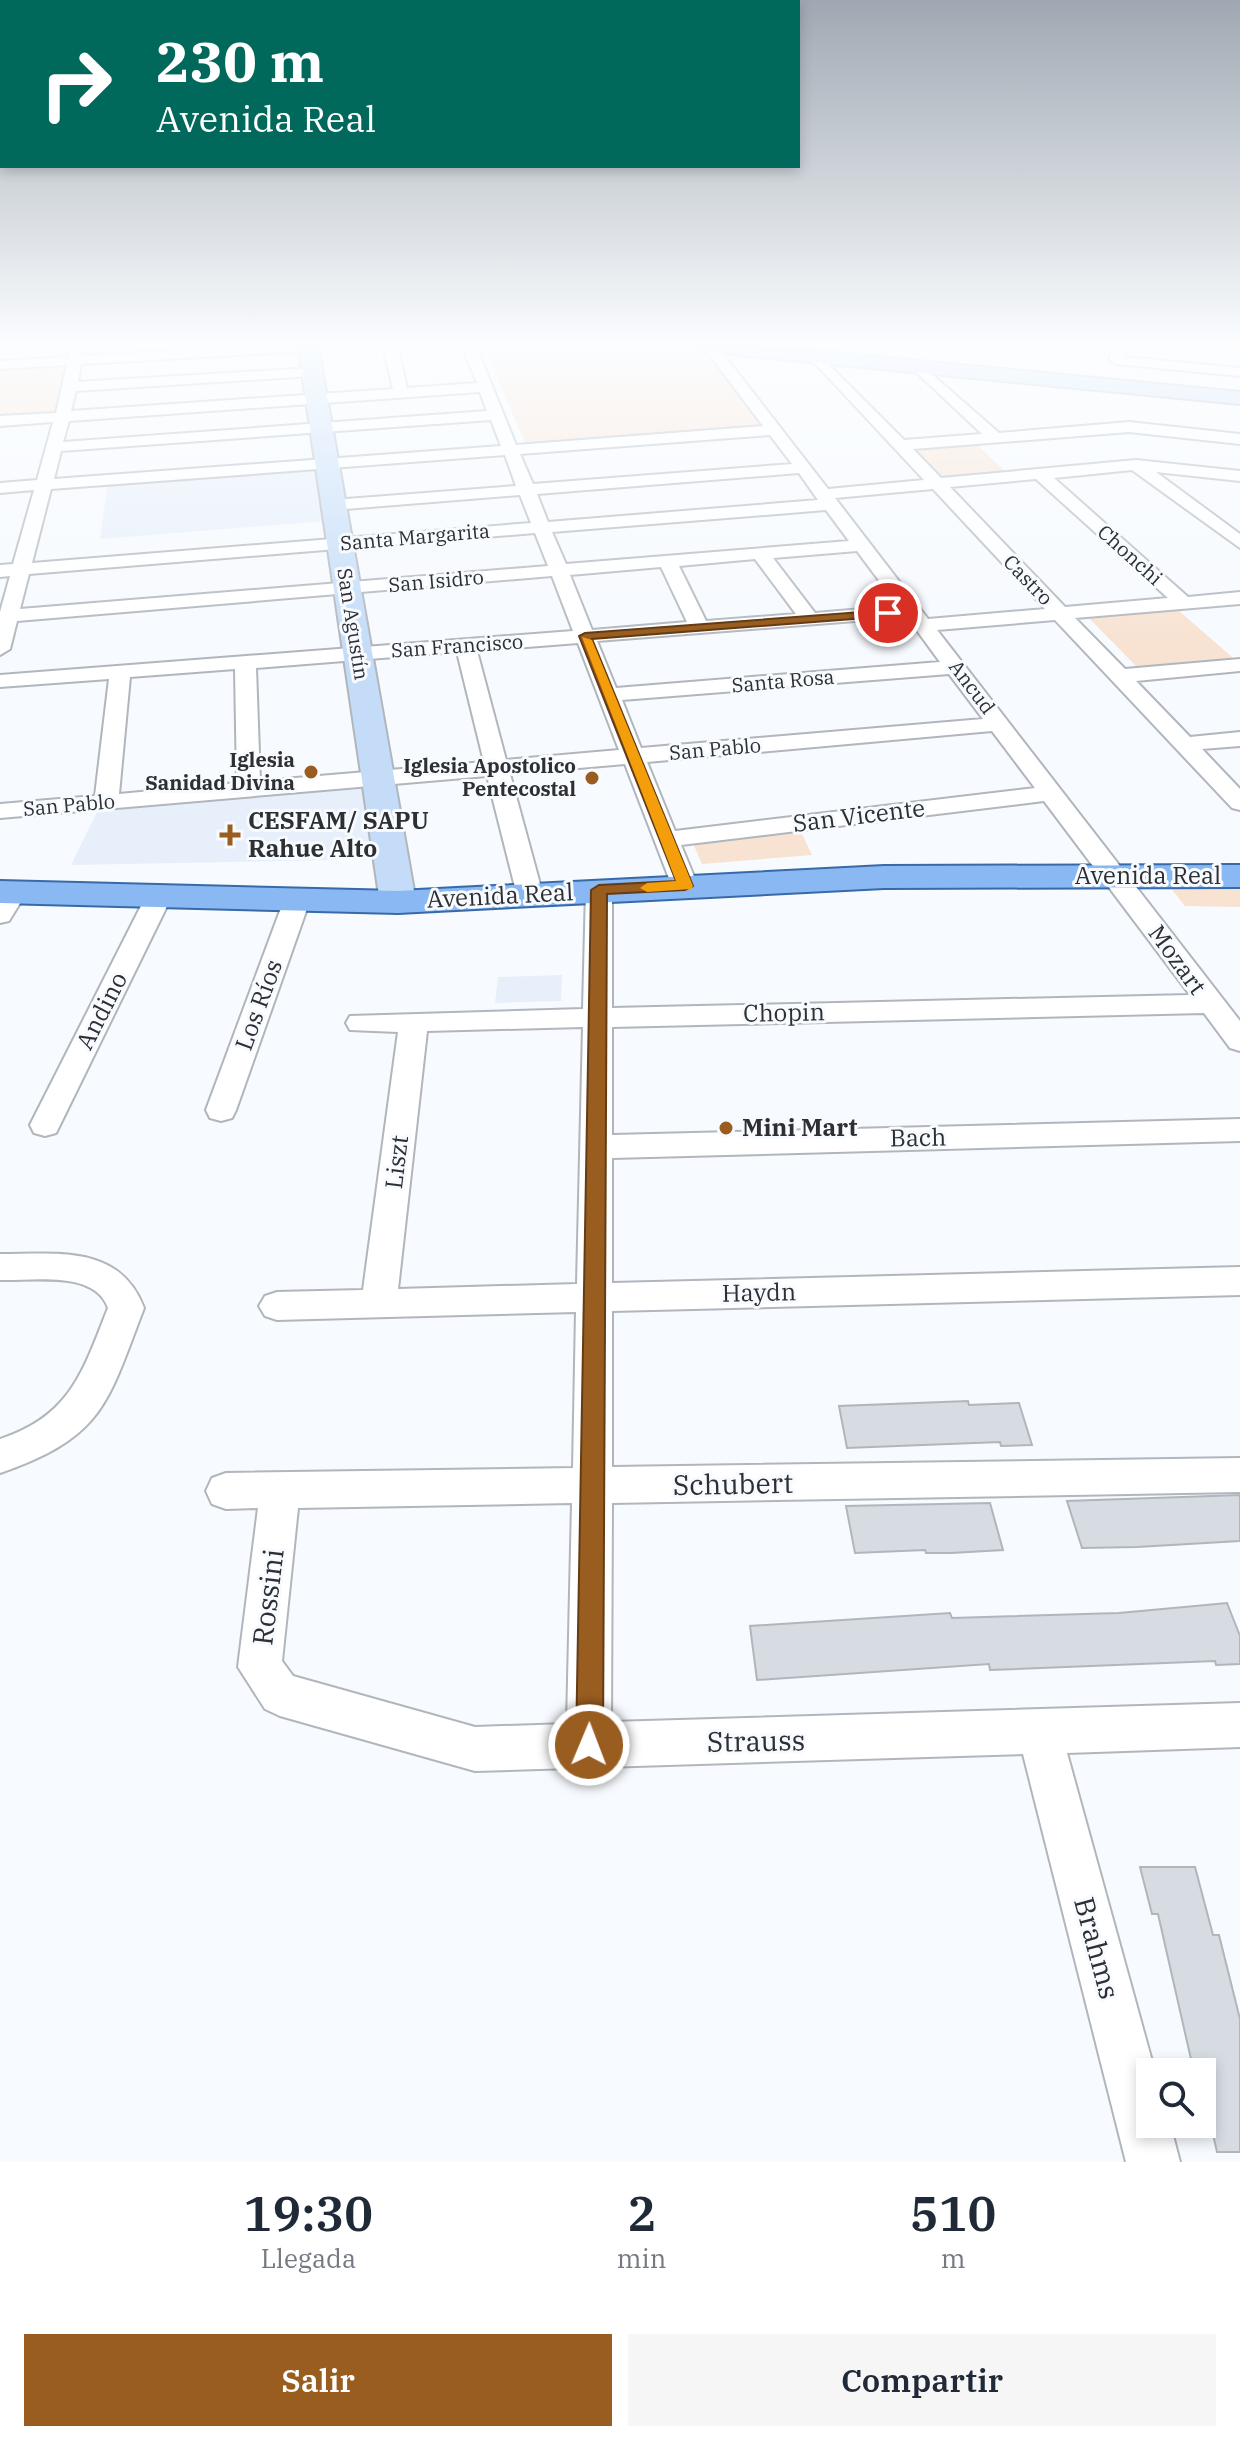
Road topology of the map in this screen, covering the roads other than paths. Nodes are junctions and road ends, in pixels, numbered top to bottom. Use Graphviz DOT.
graph roads {
  1 [pos="54,447"];
  2 [pos="324,447"];
  3 [pos="510,447"];
  4 [pos="552,447"];
  5 [pos="788,447"];
  6 [pos="903,447"];
  7 [pos="986,447"];
  8 [pos="511,450"];
  9 [pos="327,464"];
  10 [pos="1136,465"];
  11 [pos="804,468"];
  12 [pos="1040,474"];
  13 [pos="1016,476"];
  14 [pos="1240,476"];
  15 [pos="936,483"];
  16 [pos="44,484"];
  17 [pos="0,488"];
  18 [pos="527,489"];
  19 [pos="827,499"];
  20 [pos="333,505"];
  21 [pos="541,527"];
  22 [pos="339,543"];
  23 [pos="1240,543"];
  24 [pos="863,545"];
  25 [pos="760,553"];
  26 [pos="667,561"];
  27 [pos="22,569"];
  28 [pos="559,570"];
  29 [pos="0,571"];
  30 [pos="347,588"];
  31 [pos="1240,598"];
  32 [pos="1184,603"];
  33 [pos="1060,614"];
  34 [pos="9,616"];
  35 [pos="919,618"];
  36 [pos="810,619"];
  37 [pos="700,628"];
  38 [pos="585,636"];
  39 [pos="465,645"];
  40 [pos="0,649"];
  41 [pos="357,654"];
  42 [pos="245,662"];
  43 [pos="1240,665"];
  44 [pos="956,667"];
  45 [pos="120,672"];
  46 [pos="1120,676"];
  47 [pos="0,681"];
  48 [pos="609,695"];
  49 [pos="1000,724"];
  50 [pos="1240,739"];
  51 [pos="1184,744"];
  52 [pos="633,756"];
  53 [pos="496,769"];
  54 [pos="377,779"];
  55 [pos="249,790"];
  56 [pos="1053,793"];
  57 [pos="106,801"];
  58 [pos="1240,803"];
  59 [pos="0,811"];
  60 [pos="666,839"];
  61 [pos="1116,876"];
  62 [pos="1240,876"];
  63 [pos="685,886"];
  64 [pos="599,890"];
  65 [pos="530,895"];
  66 [pos="159,896"];
  67 [pos="5,900"];
  68 [pos="297,900"];
  69 [pos="398,902"];
  70 [pos="1208,1004"];
  71 [pos="598,1018"];
  72 [pos="414,1021"];
  73 [pos="360,1023"];
  74 [pos="1240,1041"];
  75 [pos="221,1110"];
  76 [pos="45,1125"];
  77 [pos="1240,1130"];
  78 [pos="596,1147"];
  79 [pos="0,1267"];
  80 [pos="1240,1281"];
  81 [pos="594,1297"];
  82 [pos="379,1302"];
  83 [pos="277,1306"];
  84 [pos="0,1456"];
  85 [pos="1240,1475"];
  86 [pos="592,1486"];
  87 [pos="226,1491"];
  88 [pos="280,1492"];
  89 [pos="280,1694"];
  90 [pos="1240,1725"];
  91 [pos="1040,1734"];
  92 [pos="589,1745"];
  93 [pos="1153,2162"];
  1 -- 16 [label="street"];
  2 -- 9 [label="street, San Agustín"];
  3 -- 8 [label="street"];
  4 -- 8 [label="street"];
  5 -- 11 [label="street, Ancud"];
  6 -- 15 [label="street, Castro"];
  7 -- 13 [label="street"];
  8 -- 9 [label="street"];
  8 -- 18 [label="street"];
  9 -- 16 [label="street"];
  9 -- 20 [label="street, San Agustín"];
  10 -- 12 [label="street, Santa Margarita"];
  10 -- 14 [label="street, Santa Margarita"];
  10 -- 23 [label="street"];
  11 -- 18 [label="street"];
  11 -- 19 [label="street, Ancud"];
  12 -- 13 [label="street, Santa Margarita"];
  12 -- 32 [label="street, Chonchi"];
  13 -- 15 [label="street, Santa Margarita"];
  15 -- 19 [label="street, Santa Margarita"];
  15 -- 33 [label="street, Castro"];
  16 -- 17 [label="street"];
  16 -- 27 [label="street"];
  18 -- 20 [label="street"];
  18 -- 21 [label="street"];
  19 -- 21 [label="street, Santa Margarita"];
  19 -- 24 [label="street, Ancud"];
  20 -- 22 [label="street, San Agustín"];
  21 -- 22 [label="street, Santa Margarita"];
  21 -- 28 [label="street"];
  22 -- 27 [label="street, Santa Margarita"];
  22 -- 30 [label="street, San Agustín"];
  24 -- 25 [label="street, San Isidro"];
  24 -- 35 [label="street, Ancud"];
  25 -- 26 [label="street, San Isidro"];
  25 -- 36 [label="street"];
  26 -- 28 [label="street, San Isidro"];
  26 -- 37 [label="street"];
  27 -- 29 [label="street, Santa Margarita"];
  27 -- 34 [label="street"];
  28 -- 30 [label="street, San Isidro"];
  28 -- 38 [label="street"];
  30 -- 34 [label="street, San Isidro"];
  30 -- 41 [label="street, San Agustín"];
  31 -- 32 [label="street, San Francisco"];
  32 -- 33 [label="street, San Francisco"];
  33 -- 35 [label="street, San Francisco"];
  33 -- 46 [label="street, Castro"];
  34 -- 40 [label="street"];
  35 -- 36 [label="street, San Francisco"];
  35 -- 44 [label="street, Ancud"];
  36 -- 37 [label="street, San Francisco"];
  37 -- 38 [label="street, San Francisco"];
  38 -- 39 [label="street, San Francisco"];
  38 -- 48 [label="street"];
  39 -- 41 [label="street, San Francisco"];
  39 -- 53 [label="street"];
  41 -- 42 [label="street, San Francisco"];
  41 -- 54 [label="street, San Agustín"];
  42 -- 45 [label="street, San Francisco"];
  42 -- 55 [label="street"];
  43 -- 46 [label="street"];
  44 -- 48 [label="street, Santa Rosa"];
  44 -- 49 [label="street, Ancud"];
  45 -- 47 [label="street, San Francisco"];
  45 -- 57 [label="street"];
  46 -- 51 [label="street, Castro"];
  48 -- 52 [label="street"];
  49 -- 52 [label="street, San Pablo"];
  49 -- 56 [label="street, Ancud"];
  50 -- 51 [label="street"];
  51 -- 58 [label="street, Castro"];
  52 -- 53 [label="street, San Pablo"];
  52 -- 60 [label="street"];
  53 -- 54 [label="street, San Pablo"];
  53 -- 65 [label="street"];
  54 -- 55 [label="street, San Pablo"];
  54 -- 69 [label="street, San Agustín"];
  55 -- 57 [label="street, San Pablo"];
  56 -- 60 [label="street, San Vicente"];
  56 -- 61 [label="street, Ancud"];
  57 -- 59 [label="street, San Pablo"];
  60 -- 63 [label="street"];
  61 -- 62 [label="main road, Avenida Real"];
  61 -- 63 [label="main road, Avenida Real"];
  61 -- 70 [label="street, Mozart"];
  63 -- 64 [label="main road, Avenida Real"];
  64 -- 65 [label="main road, Avenida Real"];
  64 -- 71 [label="street"];
  65 -- 69 [label="main road, Avenida Real"];
  66 -- 67 [label="main road, Avenida Real"];
  66 -- 68 [label="main road, Avenida Real"];
  66 -- 76 [label="street, Andino"];
  68 -- 69 [label="main road, Avenida Real"];
  68 -- 75 [label="street, Los Ríos"];
  70 -- 71 [label="street, Chopin"];
  70 -- 74 [label="street, Mozart"];
  71 -- 72 [label="street, Chopin"];
  71 -- 78 [label="street"];
  72 -- 73 [label="street, Chopin"];
  72 -- 82 [label="street, Liszt"];
  77 -- 78 [label="street, Bach"];
  78 -- 81 [label="street"];
  79 -- 84 [label="street"];
  80 -- 81 [label="street, Haydn"];
  81 -- 82 [label="street, Haydn"];
  81 -- 86 [label="street"];
  82 -- 83 [label="street, Haydn"];
  85 -- 86 [label="street, Schubert"];
  86 -- 88 [label="street, Schubert"];
  86 -- 92 [label="street"];
  87 -- 88 [label="street, Schubert"];
  88 -- 89 [label="street, Rossini"];
  89 -- 92 [label="street, Strauss"];
  90 -- 91 [label="street, Strauss"];
  91 -- 92 [label="street, Strauss"];
  91 -- 93 [label="street, Brahms"];
}
